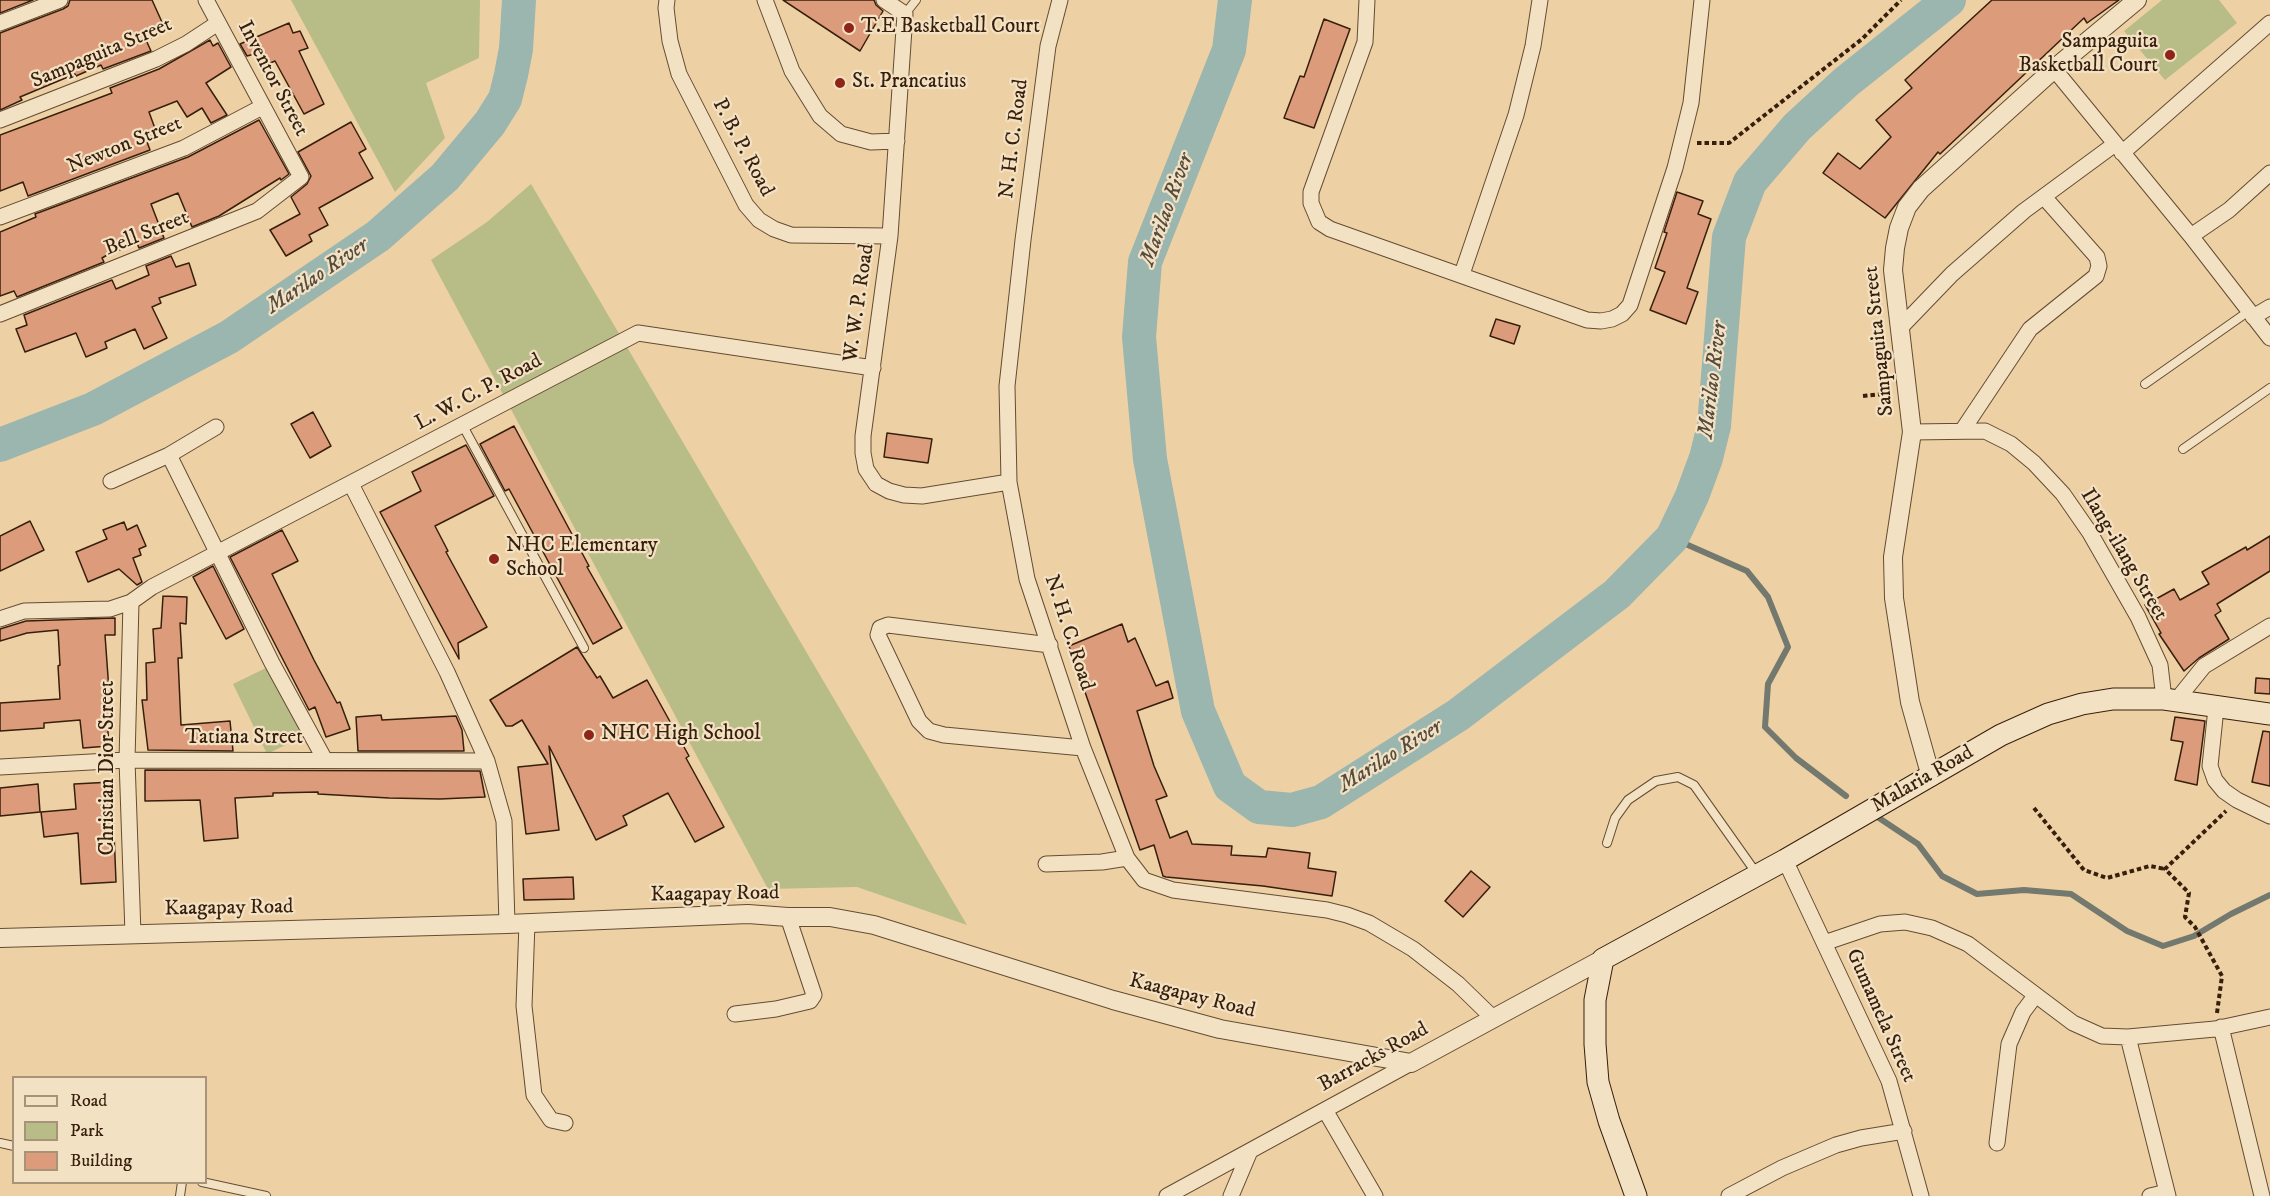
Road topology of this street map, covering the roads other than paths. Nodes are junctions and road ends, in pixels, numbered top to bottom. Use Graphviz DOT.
graph roads {
  1 [pos="60,0"];
  2 [pos="206,0"];
  3 [pos="667,0"];
  4 [pos="765,0"];
  5 [pos="884,0"];
  6 [pos="916,0"];
  7 [pos="1060,0"];
  8 [pos="1367,0"];
  9 [pos="1540,0"];
  10 [pos="1702,0"];
  11 [pos="2137,0"];
  12 [pos="905,14"];
  13 [pos="0,23"];
  14 [pos="218,23"];
  15 [pos="2270,23"];
  16 [pos="2054,69"];
  17 [pos="262,107"];
  18 [pos="0,120"];
  19 [pos="897,141"];
  20 [pos="2119,148"];
  21 [pos="2270,173"];
  22 [pos="301,177"];
  23 [pos="2044,197"];
  24 [pos="0,218"];
  25 [pos="890,236"];
  26 [pos="2191,236"];
  27 [pos="1462,274"];
  28 [pos="2270,307"];
  29 [pos="0,314"];
  30 [pos="2251,314"];
  31 [pos="1900,328"];
  32 [pos="2270,338"];
  33 [pos="873,368"];
  34 [pos="2145,384"];
  35 [pos="2270,388"];
  36 [pos="463,426"];
  37 [pos="216,427"];
  38 [pos="1962,430"];
  39 [pos="1912,432"];
  40 [pos="2183,449"];
  41 [pos="169,456"];
  42 [pos="111,481"];
  43 [pos="1009,482"];
  44 [pos="351,484"];
  45 [pos="217,553"];
  46 [pos="131,602"];
  47 [pos="0,619"];
  48 [pos="2270,626"];
  49 [pos="1050,645"];
  50 [pos="584,648"];
  51 [pos="2170,700"];
  52 [pos="2216,708"];
  53 [pos="2270,714"];
  54 [pos="1083,748"];
  55 [pos="127,760"];
  56 [pos="325,760"];
  57 [pos="487,761"];
  58 [pos="0,767"];
  59 [pos="1931,777"];
  60 [pos="2270,816"];
  61 [pos="1607,843"];
  62 [pos="1127,858"];
  63 [pos="1785,860"];
  64 [pos="1046,864"];
  65 [pos="1757,874"];
  66 [pos="788,917"];
  67 [pos="527,923"];
  68 [pos="507,924"];
  69 [pos="133,934"];
  70 [pos="0,938"];
  71 [pos="1824,943"];
  72 [pos="1603,959"];
  73 [pos="2035,996"];
  74 [pos="735,1014"];
  75 [pos="2270,1017"];
  76 [pos="1494,1019"];
  77 [pos="2218,1028"];
  78 [pos="2127,1037"];
  79 [pos="1411,1063"];
  80 [pos="1325,1110"];
  81 [pos="565,1123"];
  82 [pos="1904,1131"];
  83 [pos="1997,1143"];
  84 [pos="1250,1151"];
  85 [pos="207,1183"];
  86 [pos="2168,1194"];
  87 [pos="266,1196"];
  88 [pos="1167,1196"];
  89 [pos="1231,1196"];
  90 [pos="1375,1196"];
  91 [pos="1636,1196"];
  92 [pos="1730,1196"];
  93 [pos="1921,1196"];
  94 [pos="2150,1196"];
  95 [pos="2262,1196"];
  1 -- 13 [label="street"];
  2 -- 14 [label="street, Inventor Street"];
  3 -- 25 [label="street, P. B. P. Road"];
  4 -- 19 [label="street"];
  5 -- 12 [label="street"];
  6 -- 12 [label="lane"];
  7 -- 43 [label="street, N. H. C. Road"];
  8 -- 27 [label="street"];
  9 -- 27 [label="street"];
  10 -- 27 [label="street"];
  11 -- 16 [label="street, Sampaguita Street"];
  12 -- 19 [label="street, W. W. P. Road"];
  14 -- 17 [label="street, Inventor Street"];
  14 -- 18 [label="street, Sampaguita Street"];
  15 -- 20 [label="street"];
  16 -- 20 [label="street"];
  16 -- 31 [label="street, Sampaguita Street"];
  17 -- 22 [label="street, Inventor Street"];
  17 -- 24 [label="street, Newton Street"];
  19 -- 25 [label="street, W. W. P. Road"];
  20 -- 23 [label="street"];
  20 -- 26 [label="street"];
  21 -- 26 [label="street"];
  22 -- 29 [label="street, Bell Street"];
  23 -- 31 [label="street"];
  23 -- 38 [label="street"];
  25 -- 33 [label="street, W. W. P. Road"];
  26 -- 30 [label="street"];
  28 -- 30 [label="street"];
  30 -- 32 [label="street"];
  30 -- 34 [label="lane"];
  31 -- 39 [label="street, Sampaguita Street"];
  33 -- 36 [label="street, L. W. C. P. Road"];
  33 -- 43 [label="street, W. W. P. Road"];
  35 -- 40 [label="lane"];
  36 -- 44 [label="street, L. W. C. P. Road"];
  36 -- 50 [label="lane"];
  37 -- 41 [label="street"];
  38 -- 39 [label="street, Ilang-ilang Street"];
  38 -- 51 [label="street, Ilang-ilang Street"];
  39 -- 59 [label="street, Sampaguita Street"];
  41 -- 42 [label="street"];
  41 -- 45 [label="street"];
  43 -- 49 [label="street, N. H. C. Road"];
  44 -- 45 [label="street, L. W. C. P. Road"];
  44 -- 57 [label="street"];
  45 -- 46 [label="street, L. W. C. P. Road"];
  45 -- 56 [label="street"];
  46 -- 47 [label="street"];
  46 -- 55 [label="street, Christian Dior Street"];
  48 -- 51 [label="street"];
  49 -- 54 [label="street, N. H. C. Road"];
  49 -- 54 [label="street"];
  51 -- 52 [label="main road, Malaria Road"];
  51 -- 59 [label="main road, Malaria Road"];
  52 -- 53 [label="main road, Malaria Road"];
  52 -- 60 [label="street"];
  54 -- 62 [label="street, N. H. C. Road"];
  55 -- 56 [label="street, Tatiana Street"];
  55 -- 58 [label="street, Tatiana Street"];
  55 -- 69 [label="street, Christian Dior Street"];
  56 -- 57 [label="street, Tatiana Street"];
  57 -- 68 [label="street"];
  59 -- 63 [label="main road, Malaria Road"];
  61 -- 65 [label="lane"];
  62 -- 64 [label="street"];
  62 -- 76 [label="street, N. H. C. Road"];
  63 -- 65 [label="main road, Malaria Road"];
  63 -- 71 [label="street, Gumamela Street"];
  65 -- 72 [label="main road, Malaria Road"];
  66 -- 67 [label="street, Kaagapay Road"];
  66 -- 74 [label="street"];
  66 -- 79 [label="street, Kaagapay Road"];
  67 -- 68 [label="street, Kaagapay Road"];
  67 -- 81 [label="street"];
  68 -- 69 [label="street, Kaagapay Road"];
  69 -- 70 [label="street, Kaagapay Road"];
  71 -- 73 [label="street"];
  71 -- 82 [label="street, Gumamela Street"];
  72 -- 76 [label="street, Barracks Road"];
  72 -- 91 [label="main road"];
  73 -- 78 [label="street"];
  73 -- 83 [label="street"];
  75 -- 77 [label="street"];
  76 -- 79 [label="street, Barracks Road"];
  77 -- 78 [label="street"];
  77 -- 95 [label="street"];
  78 -- 86 [label="street"];
  79 -- 80 [label="street, Barracks Road"];
  80 -- 84 [label="street, Barracks Road"];
  80 -- 90 [label="street"];
  82 -- 92 [label="street"];
  82 -- 93 [label="street, Gumamela Street"];
  84 -- 88 [label="street, Barracks Road"];
  84 -- 89 [label="street"];
  85 -- 87 [label="lane"];
  86 -- 94 [label="street"];
}
